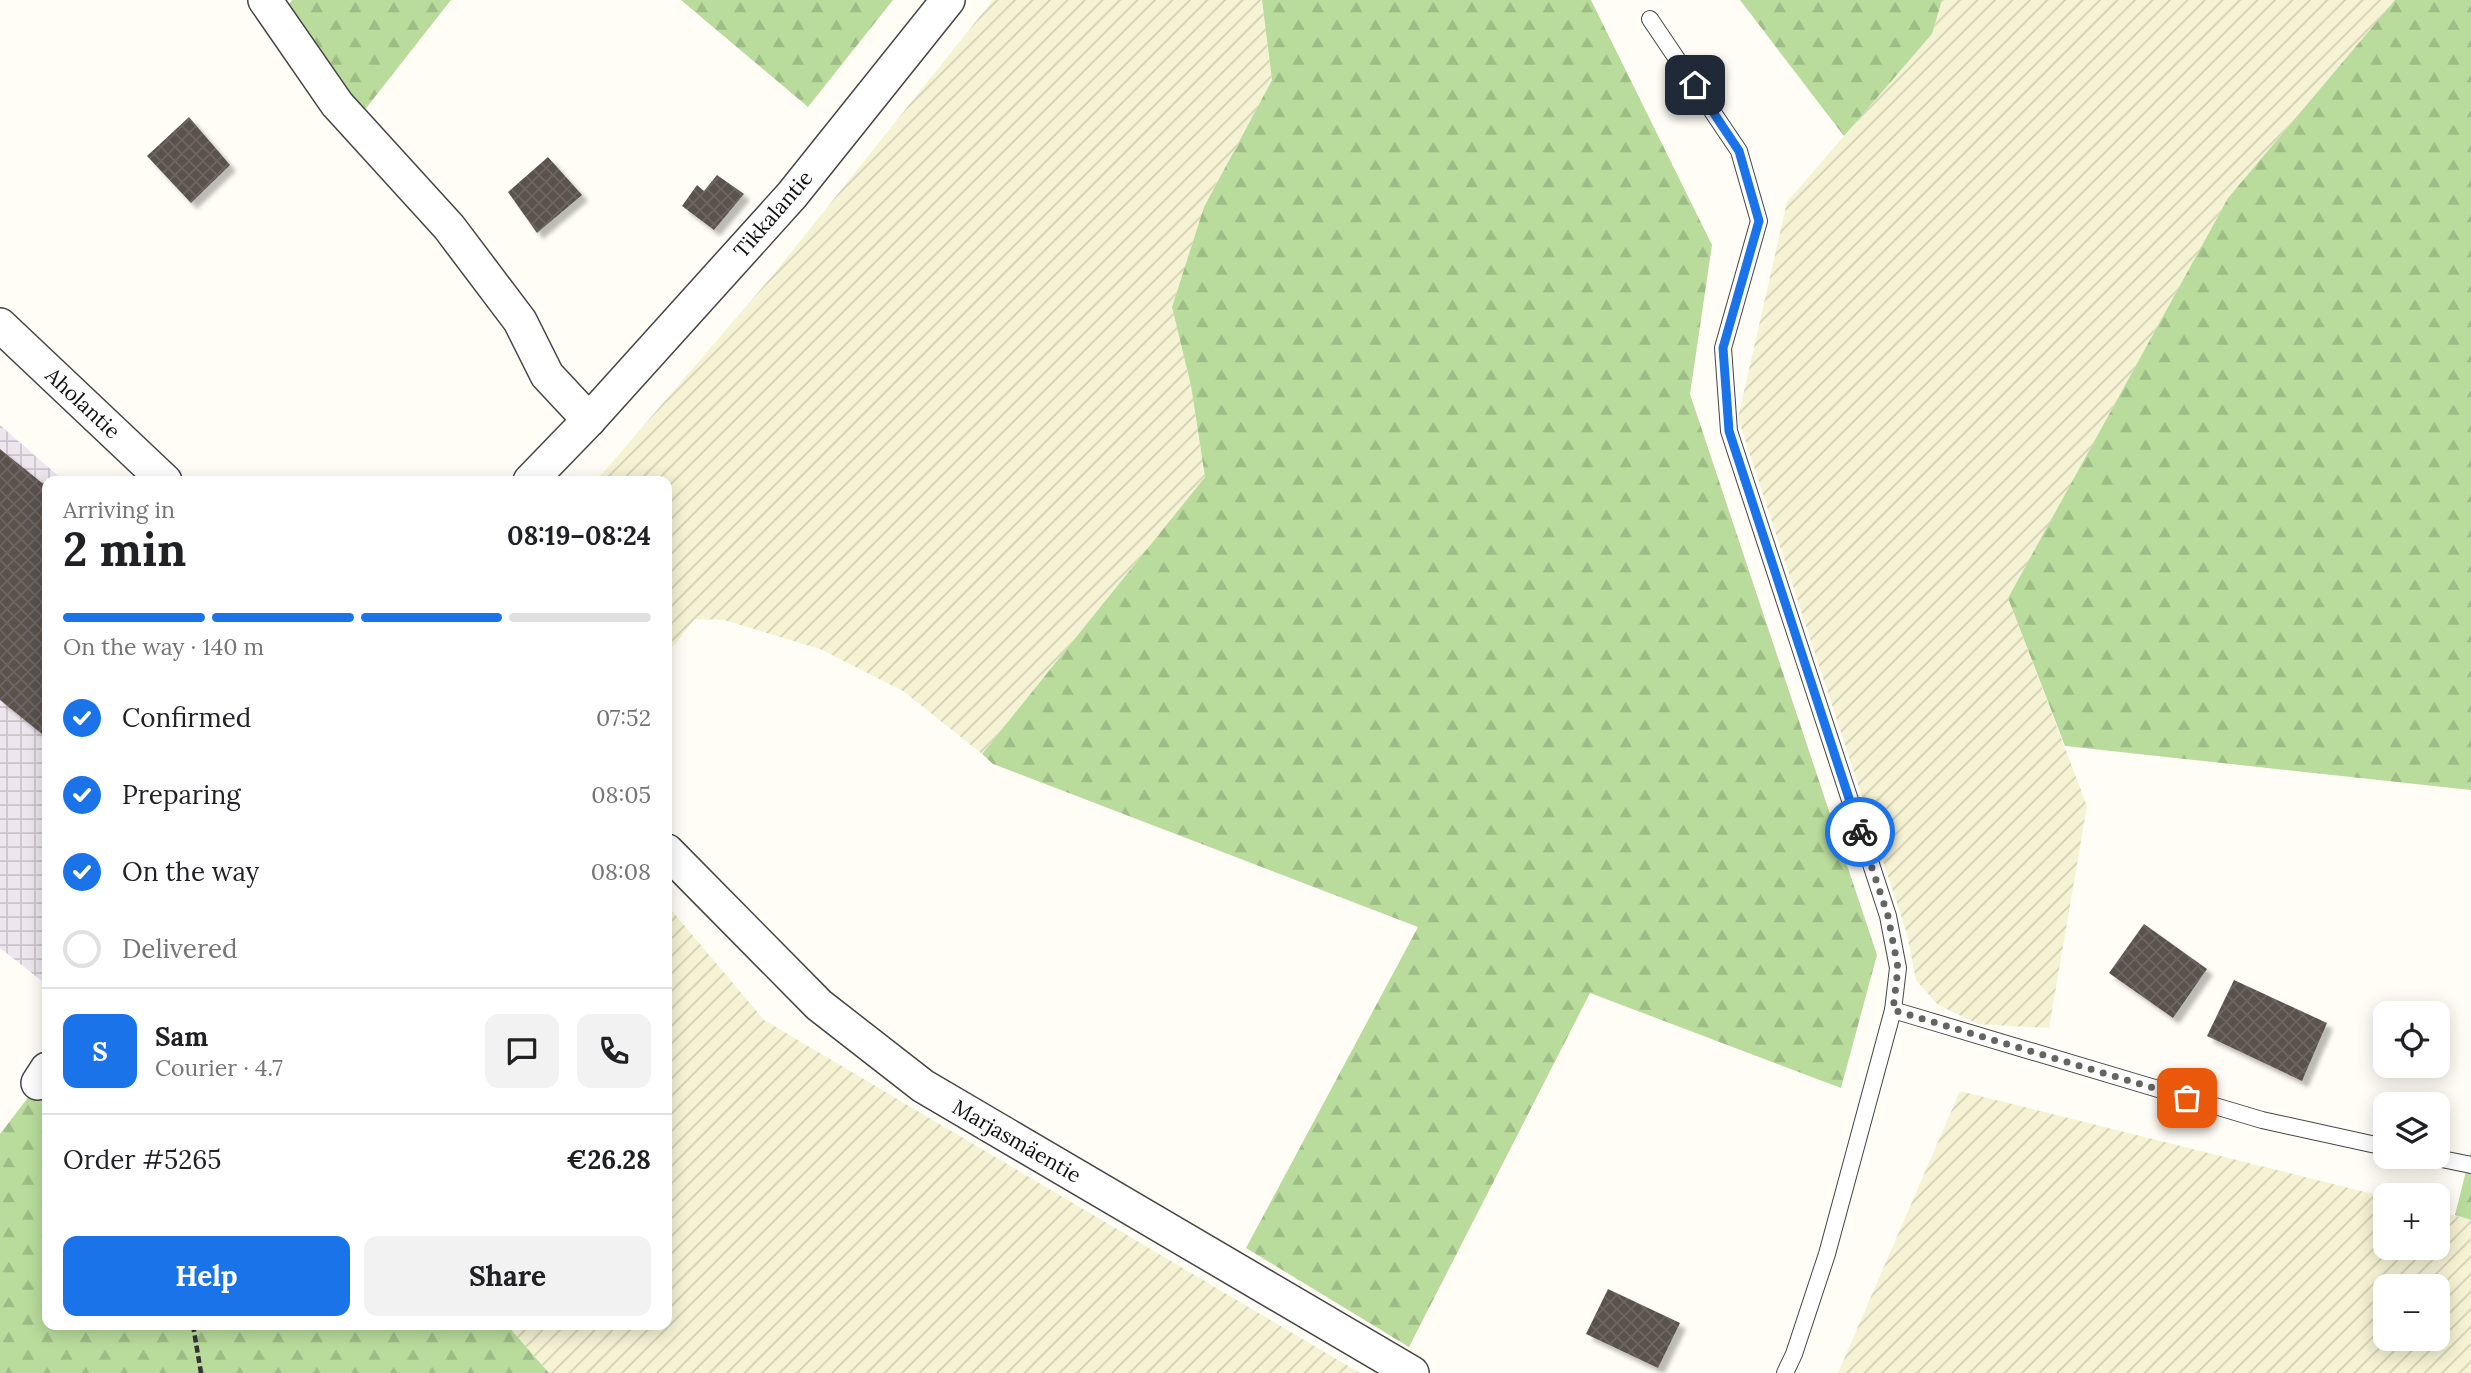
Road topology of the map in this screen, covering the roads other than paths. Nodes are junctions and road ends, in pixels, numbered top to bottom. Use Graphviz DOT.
graph roads {
  1 [pos="265,0"];
  2 [pos="948,0"];
  3 [pos="1650,19"];
  4 [pos="0,325"];
  5 [pos="589,420"];
  6 [pos="160,476"];
  7 [pos="535,476"];
  8 [pos="672,856"];
  9 [pos="1893,1010"];
  10 [pos="2373,1144"];
  11 [pos="2450,1161"];
  12 [pos="2471,1165"];
  13 [pos="1412,1373"];
  14 [pos="1785,1373"];
  1 -- 5 [label="street"];
  2 -- 5 [label="street, Tikkalantie"];
  3 -- 9 [label="lane"];
  4 -- 6 [label="street, Aholantie"];
  5 -- 7 [label="street, Tikkalantie"];
  8 -- 13 [label="street, Marjasmäentie"];
  9 -- 10 [label="lane"];
  9 -- 14 [label="lane"];
  11 -- 12 [label="lane"];
}
